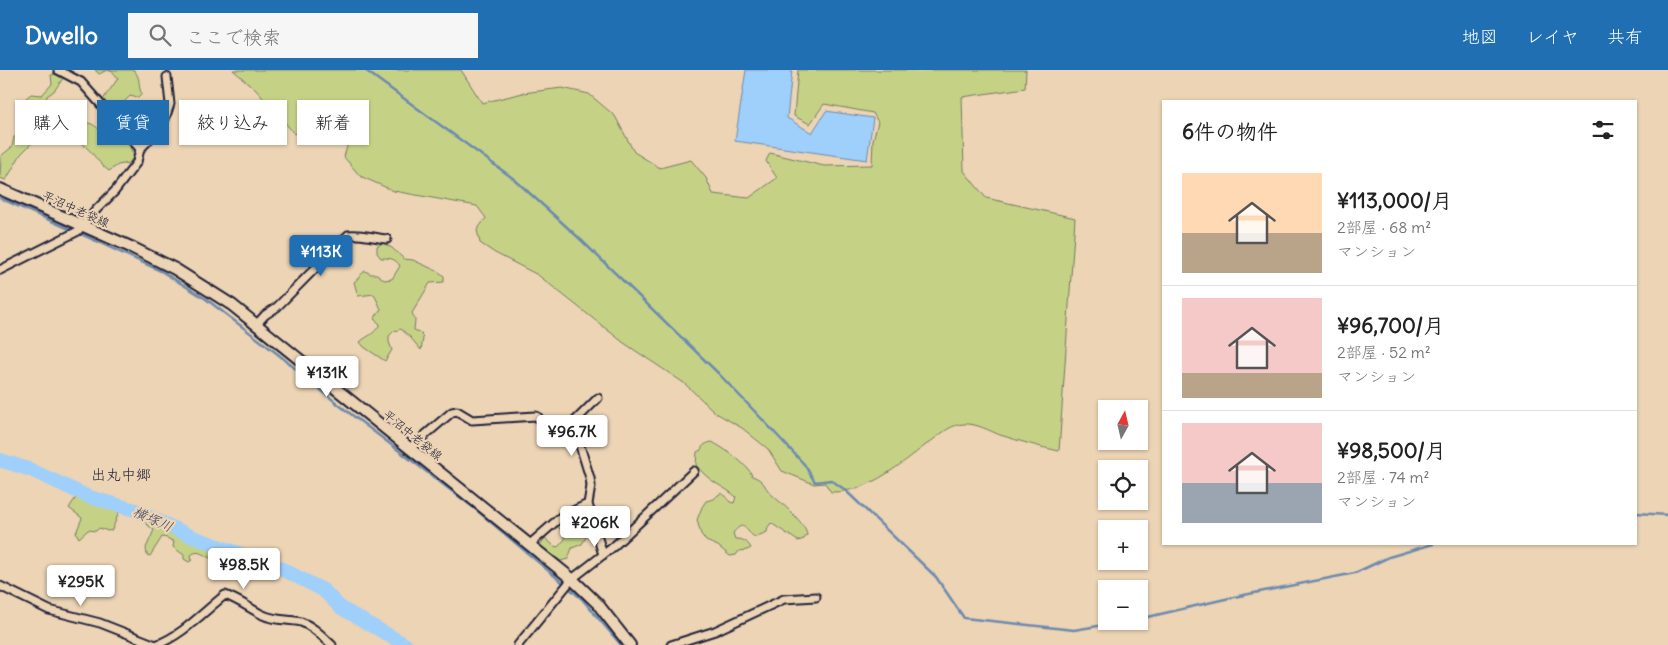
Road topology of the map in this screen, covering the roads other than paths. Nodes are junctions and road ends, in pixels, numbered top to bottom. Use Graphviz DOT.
graph roads {
  1 [pos="58,70"];
  2 [pos="167,77"];
  3 [pos="140,149"];
  4 [pos="0,188"];
  5 [pos="83,227"];
  6 [pos="387,239"];
  7 [pos="0,270"];
  8 [pos="256,325"];
  9 [pos="598,398"];
  10 [pos="573,423"];
  11 [pos="410,448"];
  12 [pos="694,471"];
  13 [pos="588,504"];
  14 [pos="529,545"];
  15 [pos="603,555"];
  16 [pos="572,579"];
  17 [pos="0,586"];
  18 [pos="816,597"];
  19 [pos="156,645"];
  20 [pos="332,645"];
  21 [pos="518,645"];
  22 [pos="630,645"];
  23 [pos="671,645"];
  1 -- 3 [label="street"];
  2 -- 3 [label="street"];
  3 -- 5 [label="street"];
  4 -- 5 [label="main road, 平沼中老袋線"];
  5 -- 7 [label="street"];
  5 -- 8 [label="main road, 平沼中老袋線"];
  6 -- 8 [label="street"];
  8 -- 11 [label="main road, 平沼中老袋線"];
  9 -- 10 [label="street"];
  10 -- 11 [label="street"];
  10 -- 13 [label="street"];
  11 -- 14 [label="main road, 平沼中老袋線"];
  12 -- 15 [label="street"];
  13 -- 14 [label="street"];
  13 -- 15 [label="street"];
  14 -- 16 [label="main road, 平沼中老袋線"];
  15 -- 16 [label="street"];
  16 -- 21 [label="street"];
  16 -- 22 [label="main road, 平沼中老袋線"];
  17 -- 19 [label="street"];
  18 -- 23 [label="street"];
  19 -- 20 [label="street"];
}
